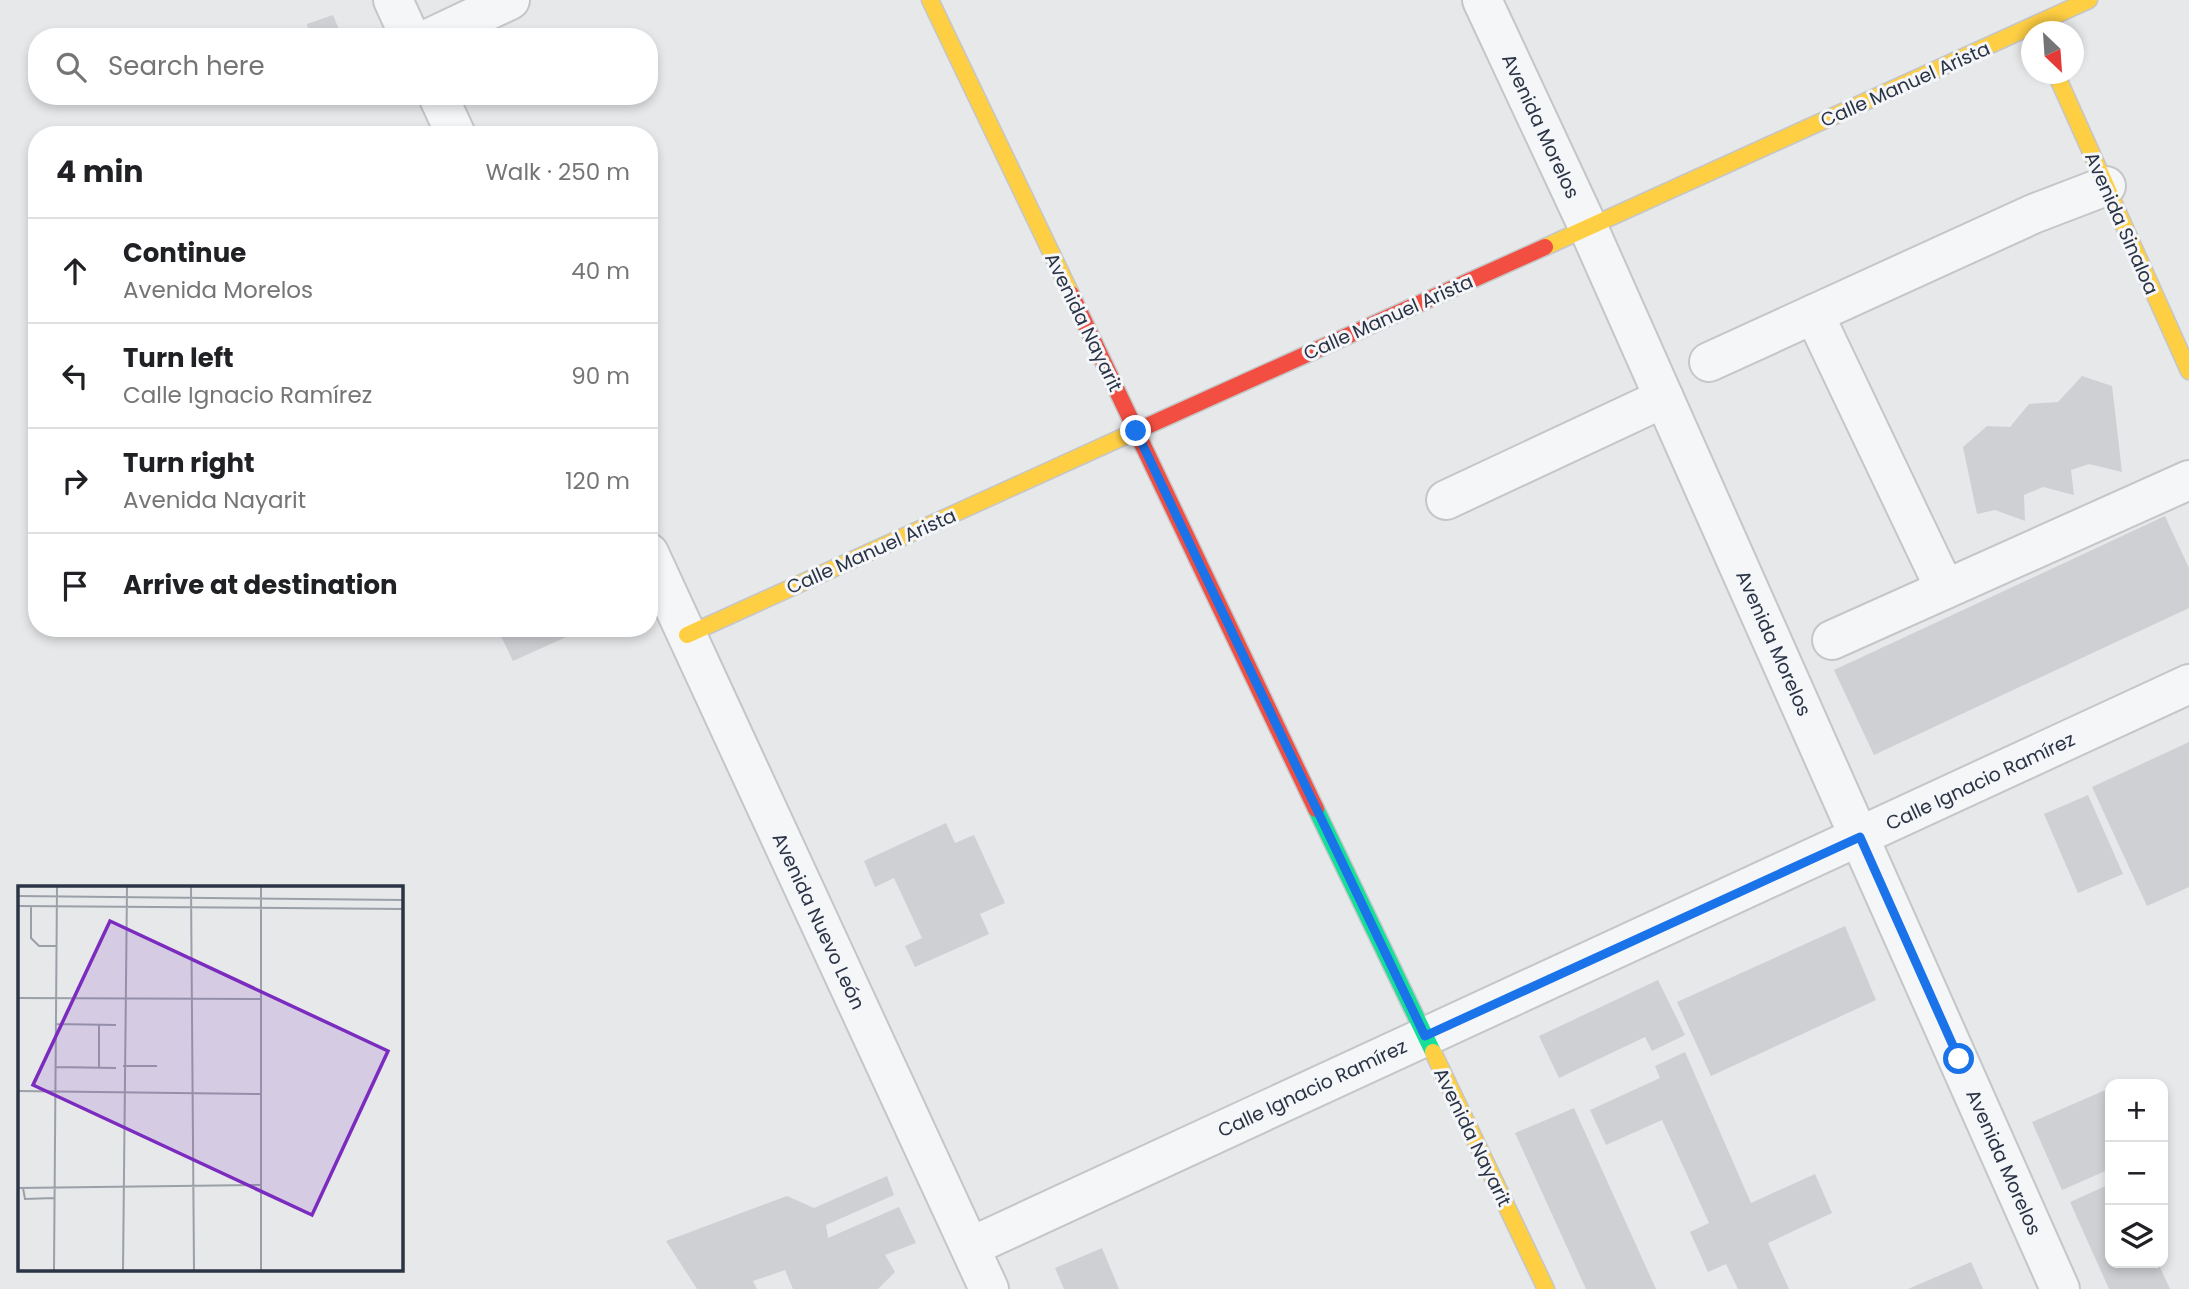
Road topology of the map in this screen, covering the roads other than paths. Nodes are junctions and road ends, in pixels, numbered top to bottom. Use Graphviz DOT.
graph roads {
  1 [pos="393,0"];
  2 [pos="510,0"];
  3 [pos="930,0"];
  4 [pos="1482,0"];
  5 [pos="2089,0"];
  6 [pos="2026,9"];
  7 [pos="2032,21"];
  8 [pos="2051,21"];
  9 [pos="406,28"];
  10 [pos="451,28"];
  11 [pos="2021,36"];
  12 [pos="2060,84"];
  13 [pos="442,105"];
  14 [pos="452,126"];
  15 [pos="2106,186"];
  16 [pos="1588,227"];
  17 [pos="1814,314"];
  18 [pos="1709,362"];
  19 [pos="2189,371"];
  20 [pos="1664,398"];
  21 [pos="1136,431"];
  22 [pos="2189,480"];
  23 [pos="1446,500"];
  24 [pos="658,573"];
  25 [pos="1945,589"];
  26 [pos="687,635"];
  27 [pos="1832,640"];
  28 [pos="2189,684"];
  29 [pos="1860,837"];
  30 [pos="1425,1036"];
  31 [pos="970,1247"];
  32 [pos="989,1289"];
  33 [pos="1546,1289"];
  34 [pos="2060,1289"];
  1 -- 9 [label="street"];
  2 -- 10 [label="street"];
  3 -- 21 [label="street, Avenida Nayarit"];
  4 -- 16 [label="street, Avenida Morelos"];
  5 -- 8 [label="street, Calle Manuel Arista"];
  6 -- 7 [label="street"];
  11 -- 16 [label="street, Calle Manuel Arista"];
  12 -- 15 [label="street, Avenida Sinaloa"];
  13 -- 14 [label="street"];
  15 -- 17 [label="street"];
  15 -- 19 [label="street, Avenida Sinaloa"];
  16 -- 20 [label="street, Avenida Morelos"];
  16 -- 21 [label="street, Calle Manuel Arista"];
  17 -- 18 [label="street"];
  17 -- 25 [label="street"];
  20 -- 23 [label="street"];
  20 -- 29 [label="street, Avenida Morelos"];
  21 -- 26 [label="street, Calle Manuel Arista"];
  21 -- 30 [label="street, Avenida Nayarit"];
  22 -- 25 [label="street"];
  24 -- 26 [label="street, Avenida Nuevo León"];
  25 -- 27 [label="street"];
  26 -- 31 [label="street, Avenida Nuevo León"];
  28 -- 29 [label="street, Calle Ignacio Ramírez"];
  29 -- 30 [label="street, Calle Ignacio Ramírez"];
  29 -- 34 [label="street, Avenida Morelos"];
  30 -- 31 [label="street, Calle Ignacio Ramírez"];
  30 -- 33 [label="street, Avenida Nayarit"];
  31 -- 32 [label="street, Avenida Nuevo León"];
}
